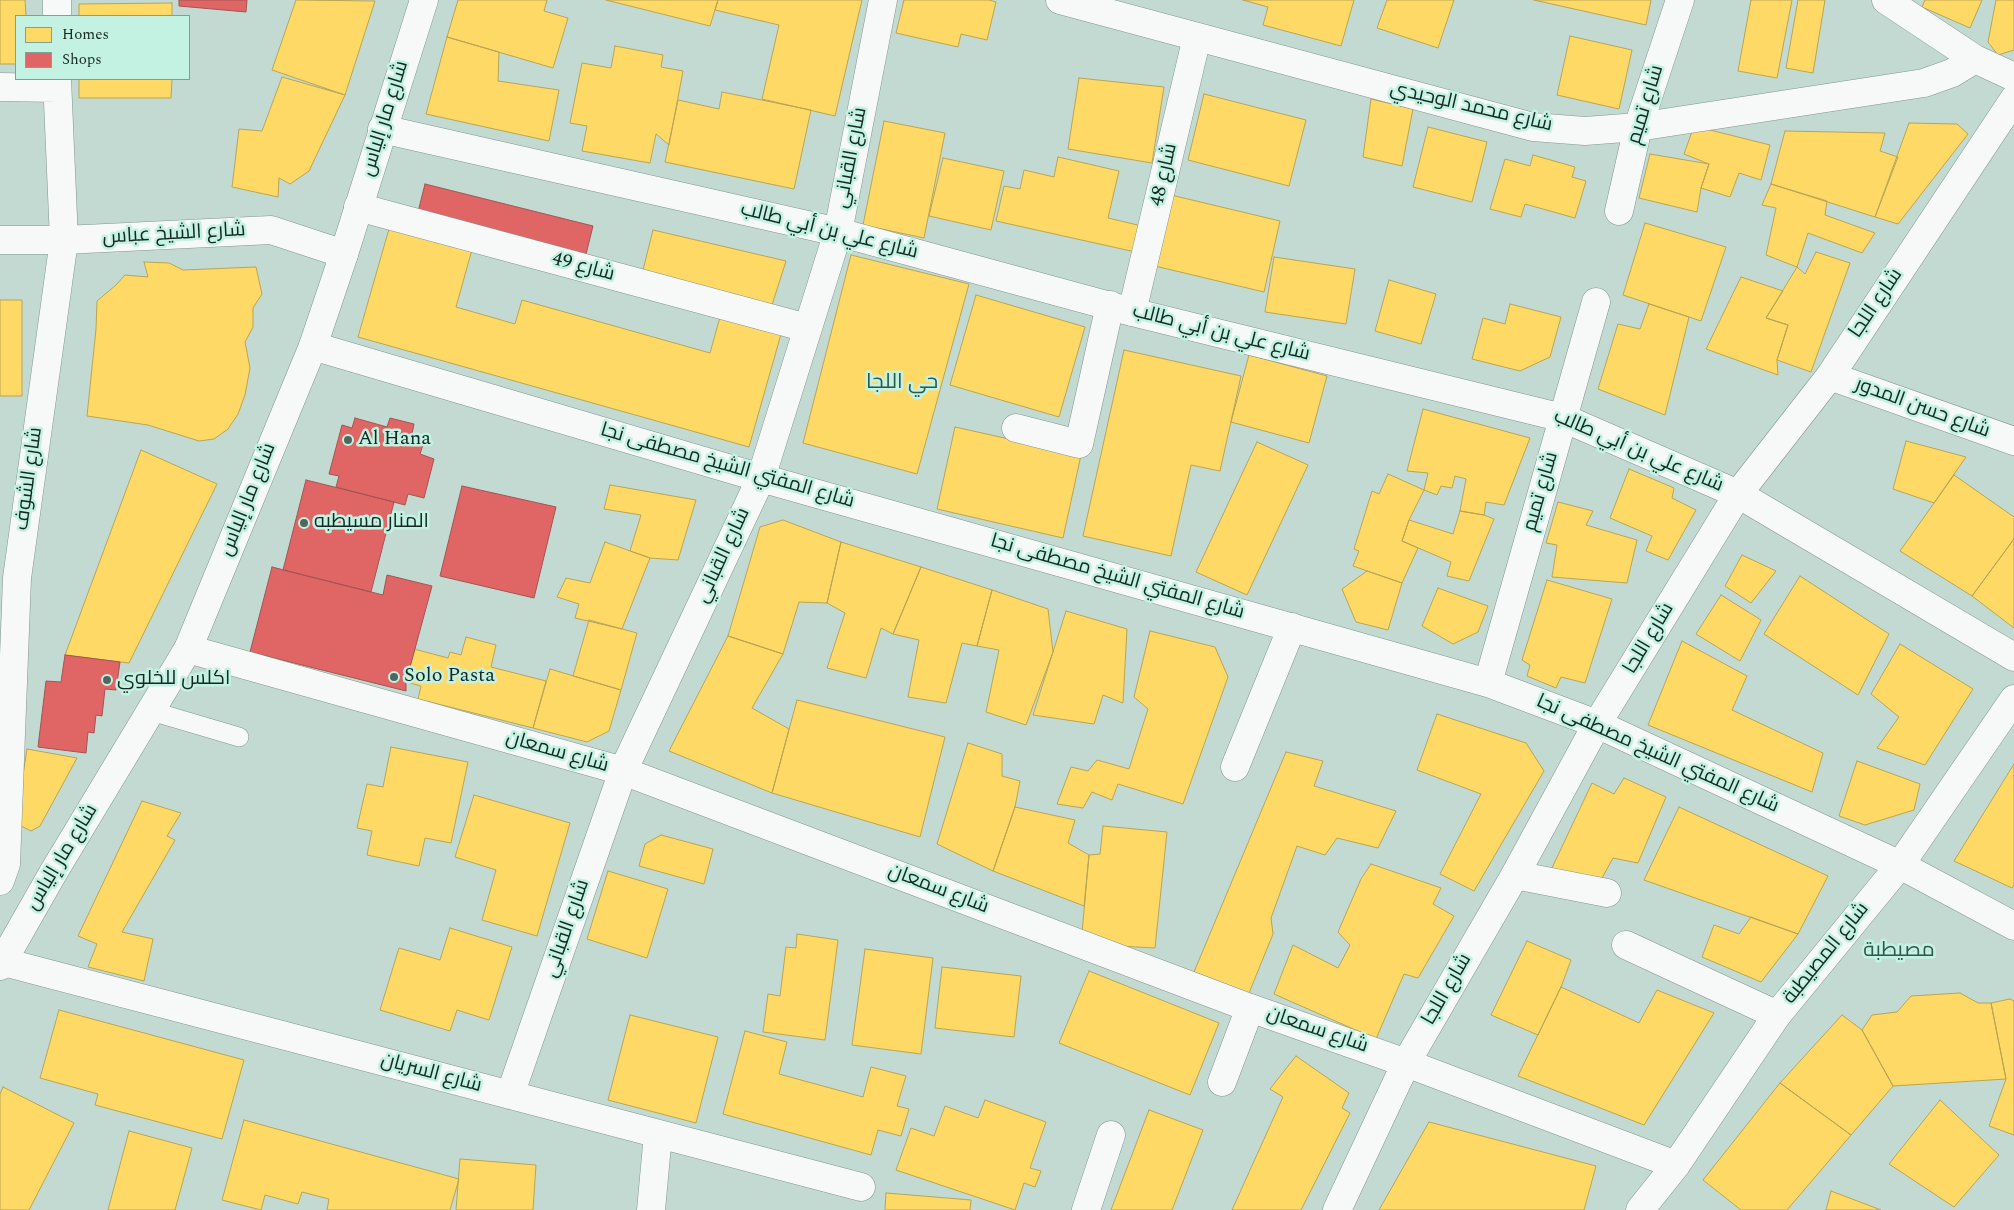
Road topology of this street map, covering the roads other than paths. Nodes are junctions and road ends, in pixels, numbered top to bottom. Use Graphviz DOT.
graph roads {
  1 [pos="56,0"];
  2 [pos="424,0"];
  3 [pos="883,0"];
  4 [pos="1060,0"];
  5 [pos="1680,0"];
  6 [pos="1886,0"];
  7 [pos="57,15"];
  8 [pos="1197,37"];
  9 [pos="1976,59"];
  10 [pos="2014,77"];
  11 [pos="57,83"];
  12 [pos="0,87"];
  13 [pos="2014,99"];
  14 [pos="1638,127"];
  15 [pos="382,129"];
  16 [pos="358,208"];
  17 [pos="1618,211"];
  18 [pos="838,232"];
  19 [pos="0,240"];
  20 [pos="64,240"];
  21 [pos="344,254"];
  22 [pos="1596,302"];
  23 [pos="1121,309"];
  24 [pos="807,328"];
  25 [pos="313,346"];
  26 [pos="1830,376"];
  27 [pos="1563,418"];
  28 [pos="1016,428"];
  29 [pos="2014,441"];
  30 [pos="761,478"];
  31 [pos="1738,494"];
  32 [pos="1292,627"];
  33 [pos="7,638"];
  34 [pos="188,648"];
  35 [pos="2014,657"];
  36 [pos="1488,683"];
  37 [pos="2014,699"];
  38 [pos="151,711"];
  39 [pos="1598,724"];
  40 [pos="239,737"];
  41 [pos="1234,767"];
  42 [pos="623,771"];
  43 [pos="1900,865"];
  44 [pos="1515,875"];
  45 [pos="0,881"];
  46 [pos="1607,894"];
  47 [pos="2014,926"];
  48 [pos="1626,945"];
  49 [pos="1,963"];
  50 [pos="1250,1008"];
  51 [pos="1776,1015"];
  52 [pos="1406,1063"];
  53 [pos="1222,1082"];
  54 [pos="510,1095"];
  55 [pos="658,1134"];
  56 [pos="1111,1135"];
  57 [pos="1676,1166"];
  58 [pos="861,1187"];
  59 [pos="651,1210"];
  60 [pos="1086,1210"];
  61 [pos="1337,1210"];
  62 [pos="1640,1210"];
  1 -- 7 [label="street"];
  2 -- 15 [label="street, شارع مار إلياس"];
  3 -- 18 [label="street, شارع القباني"];
  4 -- 8 [label="street, شارع محمد الوحيدي"];
  5 -- 14 [label="street, شارع تميم"];
  6 -- 9 [label="street"];
  8 -- 14 [label="street, شارع محمد الوحيدي"];
  8 -- 23 [label="street, شارع 48"];
  9 -- 10 [label="street"];
  9 -- 14 [label="street, شارع محمد الوحيدي"];
  11 -- 12 [label="street"];
  11 -- 20 [label="street, شارع الشوف"];
  13 -- 26 [label="street, شارع اللجا"];
  14 -- 17 [label="street, شارع تميم"];
  15 -- 16 [label="street, شارع مار إلياس"];
  15 -- 18 [label="street, شارع علي بن أبي طالب"];
  16 -- 21 [label="street, شارع مار إلياس"];
  16 -- 24 [label="street, شارع 49"];
  18 -- 23 [label="street, شارع علي بن أبي طالب"];
  18 -- 24 [label="street, شارع القباني"];
  19 -- 20 [label="street, شارع الشيخ عباس"];
  20 -- 21 [label="street, شارع الشيخ عباس"];
  20 -- 33 [label="street, شارع الشوف"];
  21 -- 25 [label="street, شارع مار إلياس"];
  22 -- 27 [label="street, شارع تميم"];
  23 -- 27 [label="street, شارع علي بن أبي طالب"];
  23 -- 28 [label="street, شارع 48"];
  24 -- 30 [label="street, شارع القباني"];
  25 -- 30 [label="street, شارع المفتي الشيخ مصطفى نجا"];
  25 -- 34 [label="street, شارع مار إلياس"];
  26 -- 29 [label="street, شارع حسن المدور"];
  26 -- 31 [label="street, شارع اللجا"];
  27 -- 31 [label="street, شارع علي بن أبي طالب"];
  27 -- 36 [label="street, شارع تميم"];
  30 -- 32 [label="street, شارع المفتي الشيخ مصطفى نجا"];
  30 -- 42 [label="street, شارع القباني"];
  31 -- 35 [label="street, شارع علي بن أبي طالب"];
  31 -- 39 [label="street, شارع اللجا"];
  32 -- 36 [label="street, شارع المفتي الشيخ مصطفى نجا"];
  32 -- 41 [label="street"];
  33 -- 45 [label="street, شارع الشوف"];
  34 -- 38 [label="street, شارع مار إلياس"];
  34 -- 42 [label="street, شارع سمعان"];
  36 -- 39 [label="street, شارع المفتي الشيخ مصطفى نجا"];
  37 -- 43 [label="street, شارع المصيطبة"];
  38 -- 40 [label="lane"];
  38 -- 49 [label="street, شارع مار إلياس"];
  39 -- 43 [label="street, شارع المفتي الشيخ مصطفى نجا"];
  39 -- 44 [label="street, شارع اللجا"];
  42 -- 50 [label="street, شارع سمعان"];
  42 -- 54 [label="street, شارع القباني"];
  43 -- 47 [label="street, شارع المفتي الشيخ مصطفى نجا"];
  43 -- 51 [label="street, شارع المصيطبة"];
  44 -- 46 [label="street"];
  44 -- 52 [label="street, شارع اللجا"];
  48 -- 51 [label="street"];
  49 -- 54 [label="street, شارع السريان"];
  50 -- 52 [label="street, شارع سمعان"];
  50 -- 53 [label="street"];
  51 -- 57 [label="street, شارع المصيطبة"];
  52 -- 57 [label="street, شارع سمعان"];
  52 -- 61 [label="street, شارع اللجا"];
  54 -- 55 [label="street, شارع السريان"];
  55 -- 58 [label="street, شارع السريان"];
  55 -- 59 [label="street"];
  56 -- 60 [label="street"];
  57 -- 62 [label="street, شارع المصيطبة"];
}
